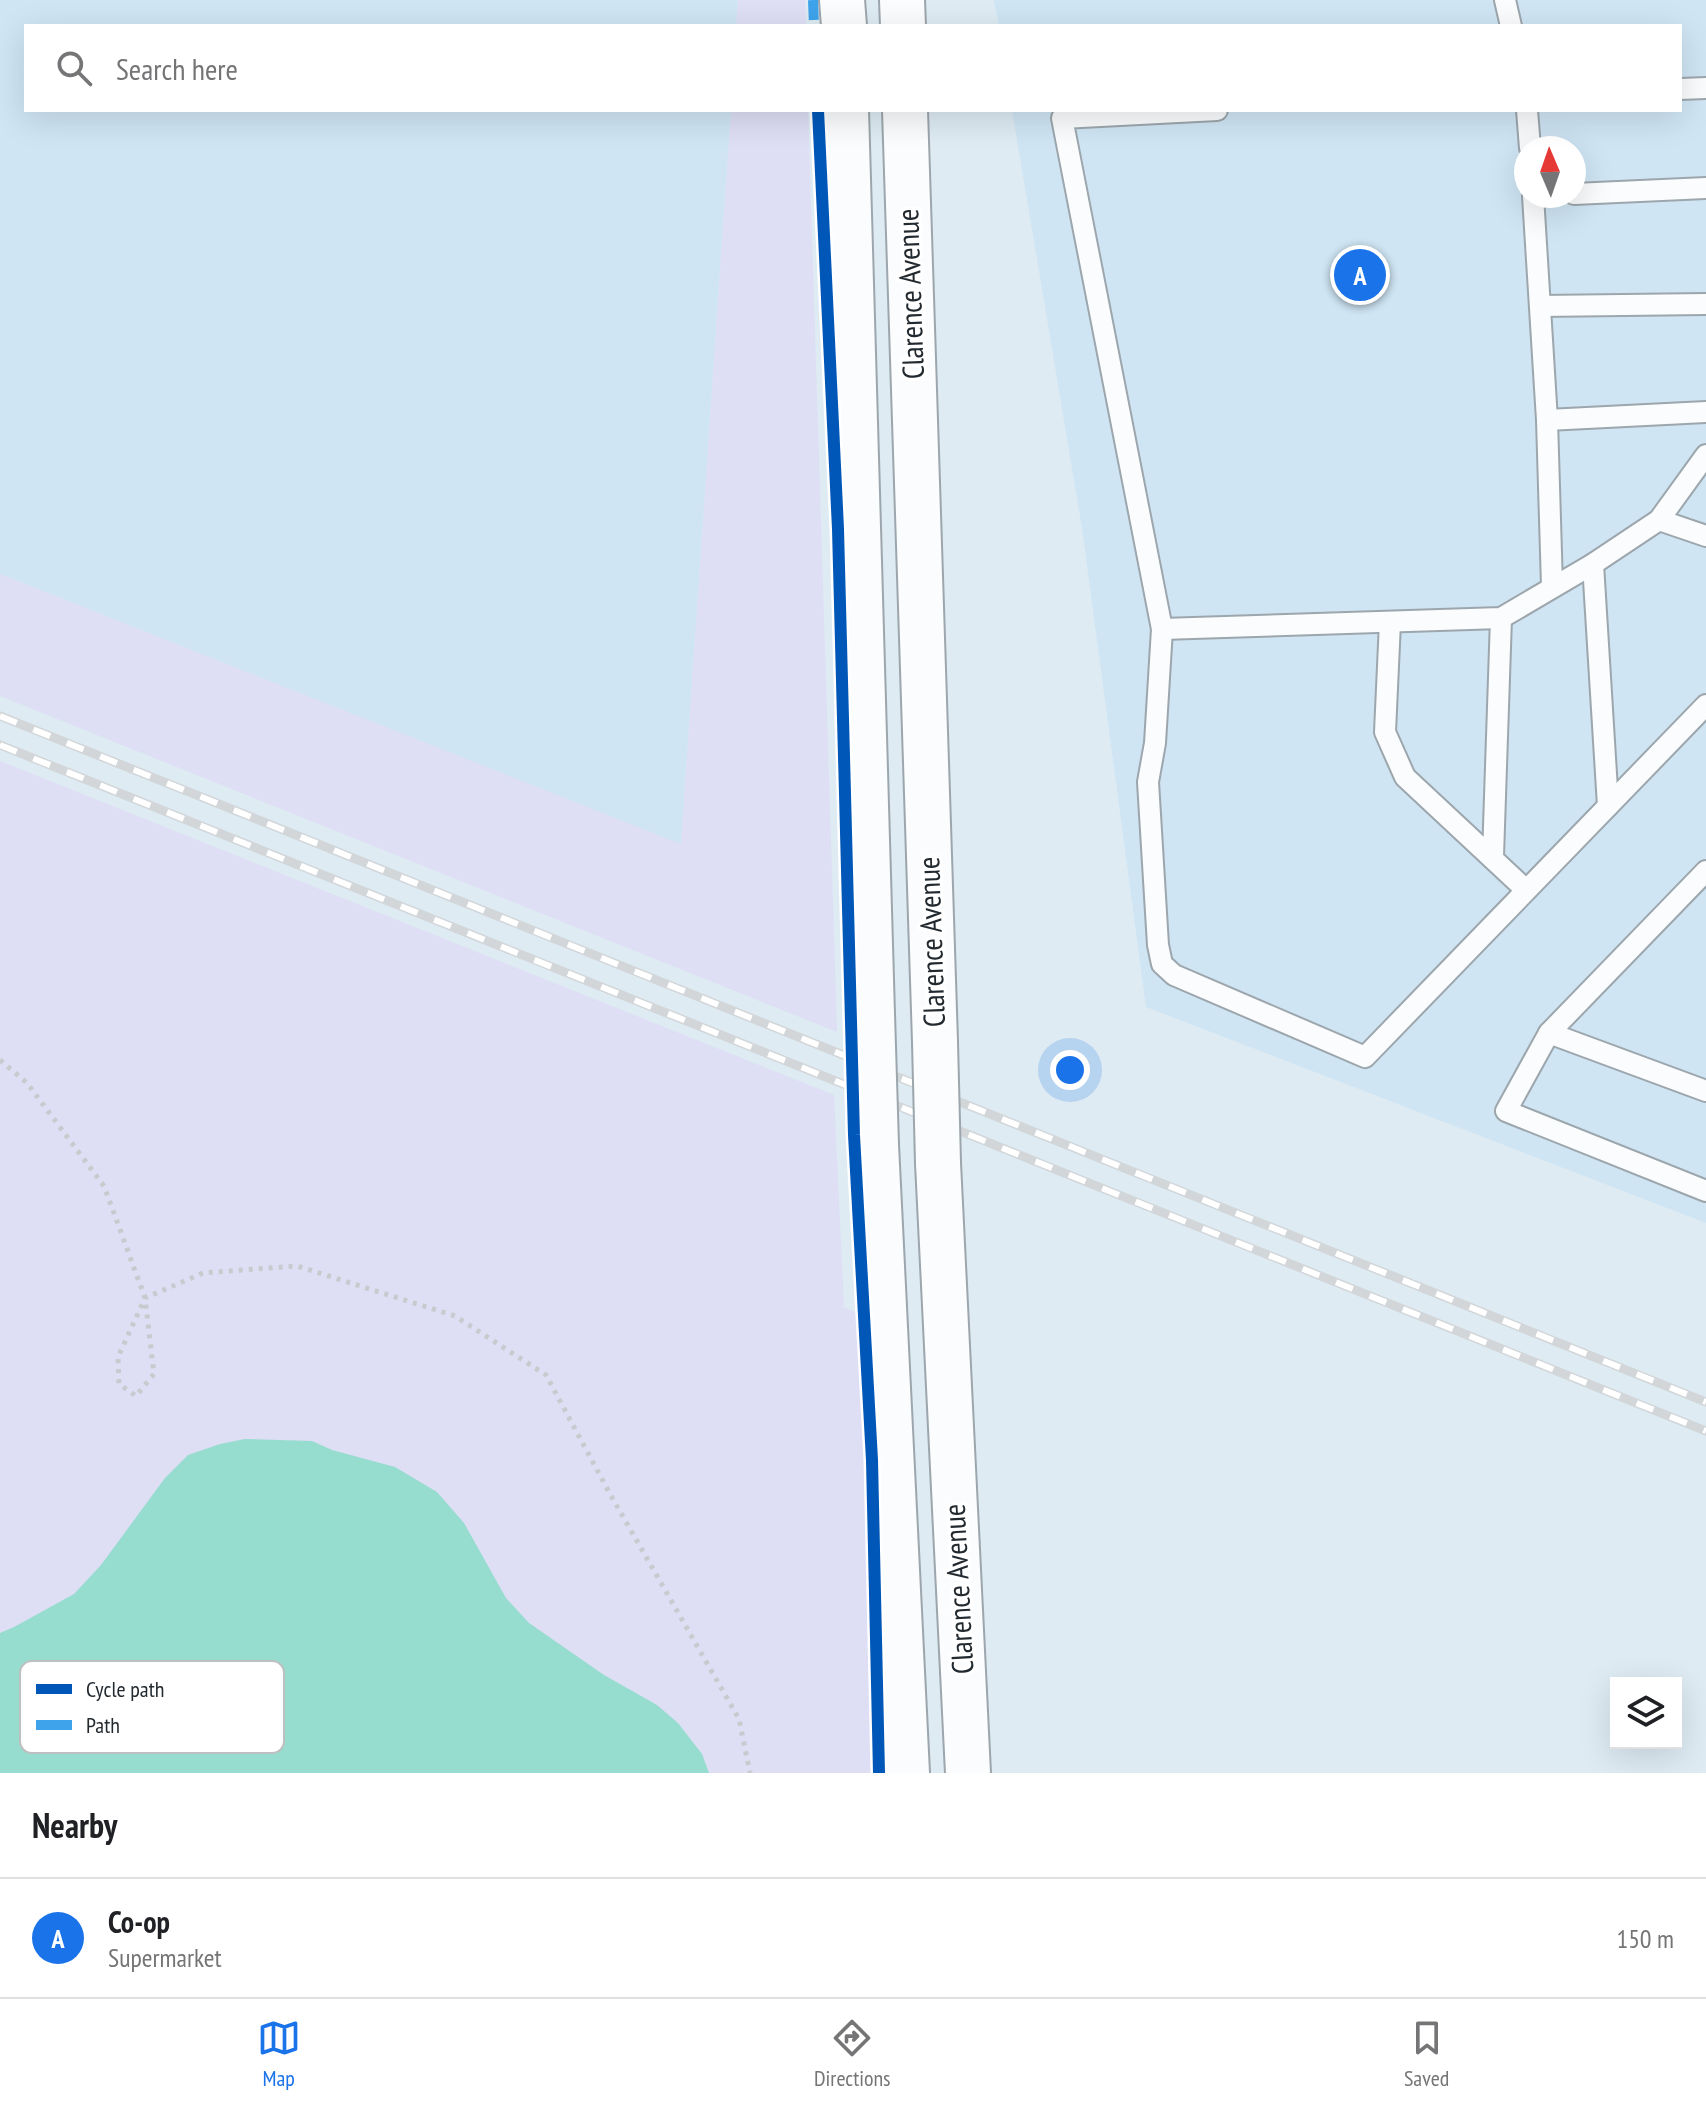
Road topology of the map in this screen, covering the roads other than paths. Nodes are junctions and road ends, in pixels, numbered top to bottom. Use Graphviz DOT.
graph roads {
  1 [pos="842,0"];
  2 [pos="902,0"];
  3 [pos="1505,0"];
  4 [pos="844,24"];
  5 [pos="903,24"];
  6 [pos="1511,24"];
  7 [pos="1706,88"];
  8 [pos="1682,89"];
  9 [pos="846,112"];
  10 [pos="905,112"];
  11 [pos="1178,112"];
  12 [pos="1527,112"];
  13 [pos="1529,136"];
  14 [pos="1706,188"];
  15 [pos="1586,193"];
  16 [pos="1534,208"];
  17 [pos="1706,304"];
  18 [pos="1540,306"];
  19 [pos="1706,412"];
  20 [pos="1547,420"];
  21 [pos="1706,455"];
  22 [pos="1659,520"];
  23 [pos="1706,536"];
  24 [pos="1593,564"];
  25 [pos="1552,586"];
  26 [pos="1501,618"];
  27 [pos="1390,622"];
  28 [pos="1162,629"];
  29 [pos="1706,705"];
  30 [pos="1608,806"];
  31 [pos="1493,856"];
  32 [pos="1706,871"];
  33 [pos="1526,890"];
  34 [pos="1549,1033"];
  35 [pos="1706,1091"];
  36 [pos="1706,1191"];
  37 [pos="907,1773"];
  38 [pos="968,1773"];
  1 -- 4 [label="main road"];
  2 -- 5 [label="main road"];
  3 -- 6 [label="lane"];
  7 -- 8 [label="lane"];
  9 -- 37 [label="main road, Clarence Avenue, bridge"];
  10 -- 38 [label="main road, Clarence Avenue, bridge"];
  11 -- 28 [label="lane"];
  12 -- 13 [label="lane"];
  14 -- 15 [label="lane"];
  16 -- 18 [label="lane"];
  17 -- 18 [label="lane"];
  18 -- 20 [label="lane"];
  19 -- 20 [label="lane"];
  20 -- 25 [label="lane"];
  21 -- 22 [label="lane"];
  22 -- 23 [label="lane"];
  22 -- 24 [label="lane"];
  24 -- 25 [label="lane"];
  24 -- 30 [label="lane"];
  25 -- 26 [label="lane"];
  26 -- 27 [label="lane"];
  26 -- 31 [label="lane"];
  27 -- 28 [label="lane"];
  27 -- 31 [label="lane"];
  28 -- 33 [label="lane"];
  29 -- 30 [label="lane"];
  30 -- 33 [label="lane"];
  31 -- 33 [label="lane"];
  32 -- 34 [label="lane"];
  34 -- 35 [label="lane"];
  34 -- 36 [label="lane"];
}
